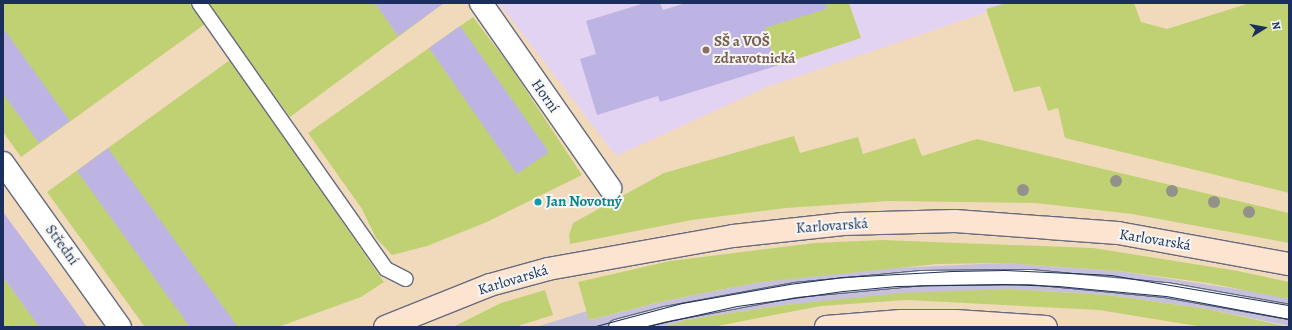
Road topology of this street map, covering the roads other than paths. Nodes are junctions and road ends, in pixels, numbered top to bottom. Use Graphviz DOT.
graph roads {
  1 [pos="199,3"];
  2 [pos="481,3"];
  3 [pos="3,163"];
  4 [pos="610,188"];
  5 [pos="1289,264"];
  6 [pos="406,279"];
  7 [pos="1289,312"];
  8 [pos="120,327"];
  9 [pos="385,327"];
  10 [pos="616,327"];
  11 [pos="826,327"];
  12 [pos="1046,327"];
  1 -- 6 [label="lane"];
  2 -- 4 [label="street, Horní"];
  3 -- 8 [label="street, Střední"];
  5 -- 9 [label="main road, Karlovarská"];
  7 -- 10 [label="lane"];
  11 -- 12 [label="main road"];
}
